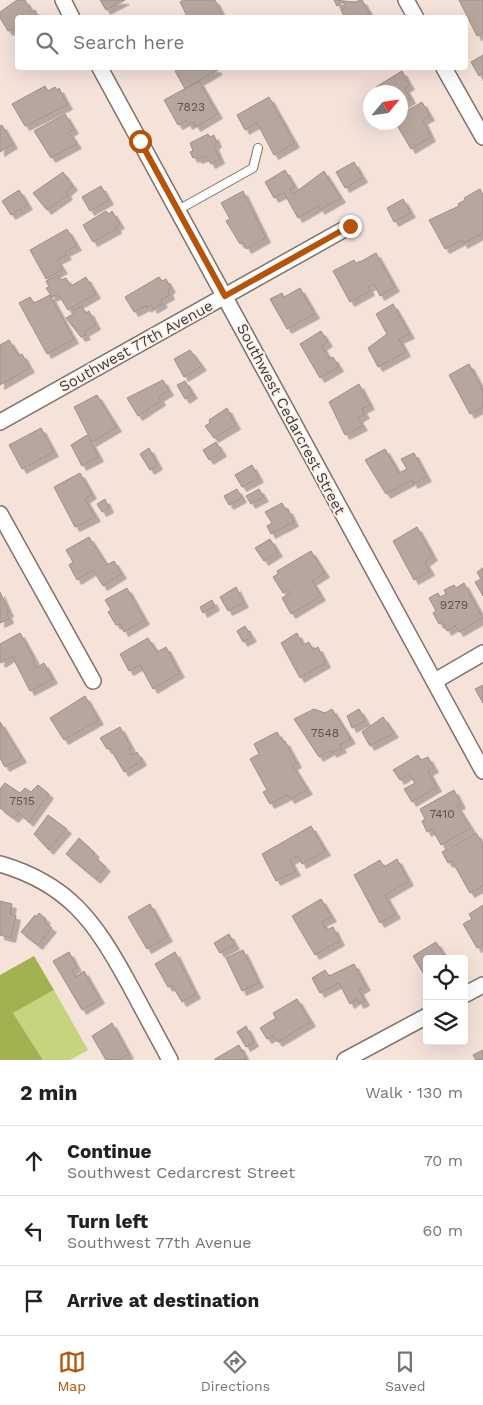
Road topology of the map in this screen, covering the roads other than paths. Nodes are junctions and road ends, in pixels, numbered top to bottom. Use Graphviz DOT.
graph roads {
  1 [pos="62,0"];
  2 [pos="406,0"];
  3 [pos="70,15"];
  4 [pos="414,15"];
  5 [pos="101,70"];
  6 [pos="445,70"];
  7 [pos="483,137"];
  8 [pos="258,148"];
  9 [pos="178,210"];
  10 [pos="350,226"];
  11 [pos="225,296"];
  12 [pos="0,422"];
  13 [pos="0,514"];
  14 [pos="483,653"];
  15 [pos="93,681"];
  16 [pos="435,682"];
  17 [pos="483,770"];
  18 [pos="0,864"];
  19 [pos="483,985"];
  20 [pos="468,994"];
  21 [pos="423,1019"];
  22 [pos="371,1054"];
  23 [pos="170,1060"];
  24 [pos="345,1060"];
  1 -- 3 [label="street"];
  2 -- 4 [label="street"];
  5 -- 9 [label="street, Southwest Cedarcrest Street"];
  6 -- 7 [label="street"];
  8 -- 9 [label="lane"];
  9 -- 11 [label="street, Southwest Cedarcrest Street"];
  10 -- 11 [label="street, Southwest 77th Avenue"];
  11 -- 12 [label="street, Southwest 77th Avenue"];
  11 -- 16 [label="street, Southwest Cedarcrest Street"];
  13 -- 15 [label="street"];
  14 -- 16 [label="street"];
  16 -- 17 [label="street, Southwest Cedarcrest Street"];
  18 -- 23 [label="street"];
  19 -- 20 [label="street"];
  21 -- 22 [label="street"];
  22 -- 24 [label="street"];
}
